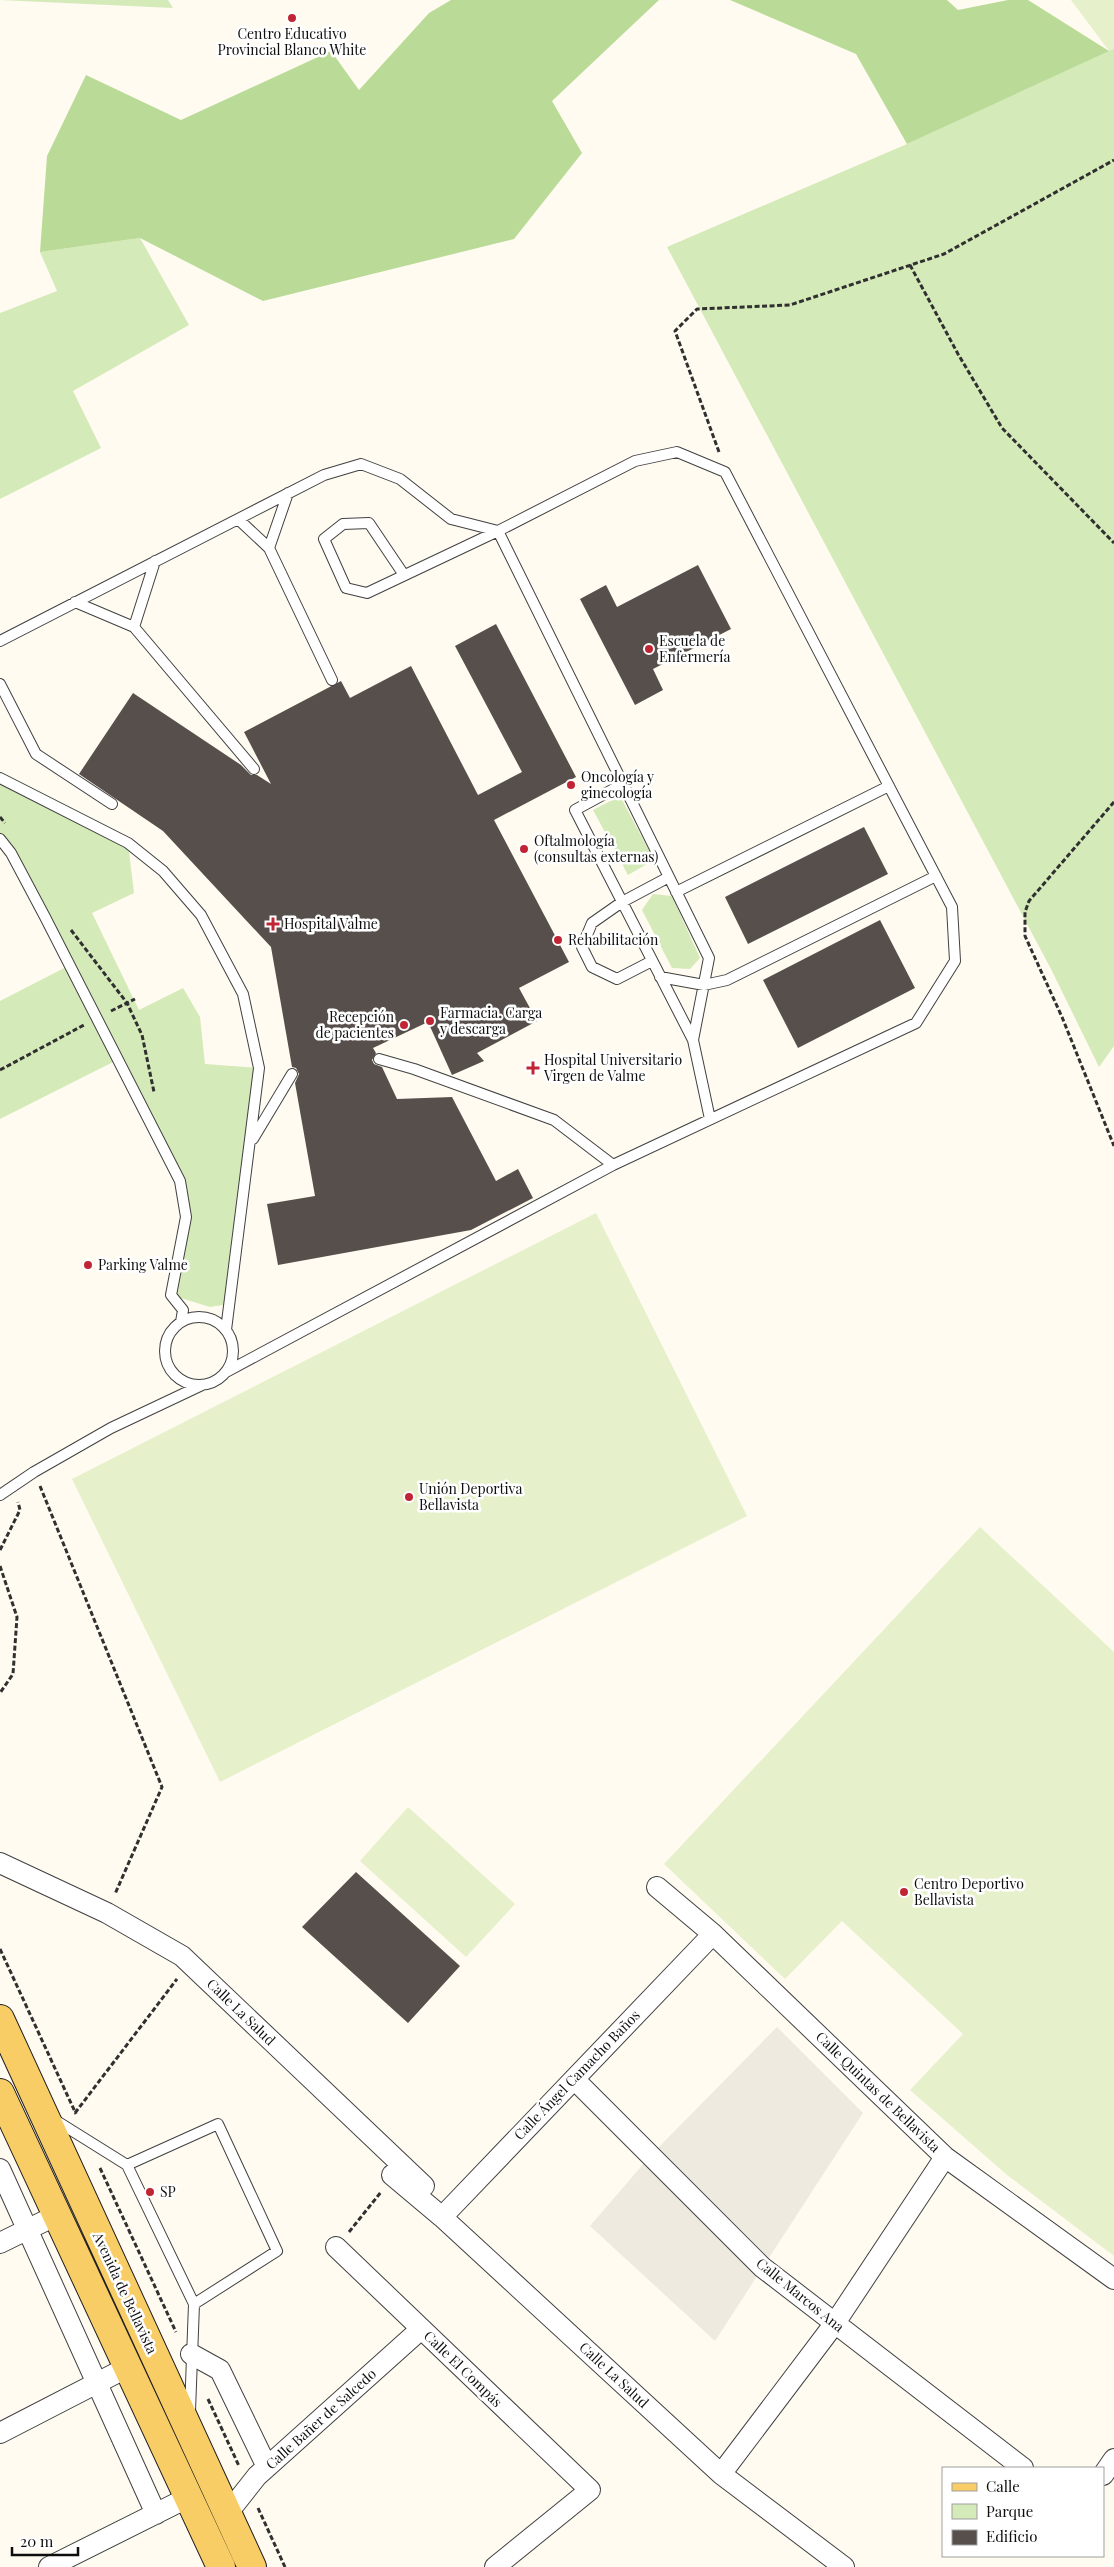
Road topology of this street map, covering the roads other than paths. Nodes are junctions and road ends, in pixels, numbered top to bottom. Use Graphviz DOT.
graph roads {
  1 [pos="288,493"];
  2 [pos="238,519"];
  3 [pos="498,531"];
  4 [pos="269,548"];
  5 [pos="155,561"];
  6 [pos="404,576"];
  7 [pos="75,602"];
  8 [pos="134,627"];
  9 [pos="0,641"];
  10 [pos="332,680"];
  11 [pos="0,684"];
  12 [pos="254,769"];
  13 [pos="0,778"];
  14 [pos="623,784"];
  15 [pos="889,786"];
  16 [pos="112,804"];
  17 [pos="0,839"];
  18 [pos="936,876"];
  19 [pos="669,877"];
  20 [pos="676,892"];
  21 [pos="622,902"];
  22 [pos="652,961"];
  23 [pos="660,976"];
  24 [pos="704,985"];
  25 [pos="693,1040"];
  26 [pos="379,1059"];
  27 [pos="292,1074"];
  28 [pos="710,1119"];
  29 [pos="252,1142"];
  30 [pos="613,1165"];
  31 [pos="181,1322"];
  32 [pos="226,1330"];
  33 [pos="226,1372"];
  34 [pos="202,1385"];
  35 [pos="0,1495"];
  36 [pos="0,1863"];
  37 [pos="657,1888"];
  38 [pos="713,1934"];
  39 [pos="0,2019"];
  40 [pos="574,2079"];
  41 [pos="0,2092"];
  42 [pos="40,2108"];
  43 [pos="945,2157"];
  44 [pos="127,2165"];
  45 [pos="0,2169"];
  46 [pos="385,2180"];
  47 [pos="445,2213"];
  48 [pos="58,2214"];
  49 [pos="28,2230"];
  50 [pos="0,2244"];
  51 [pos="336,2247"];
  52 [pos="1114,2279"];
  53 [pos="194,2304"];
  54 [pos="834,2323"];
  55 [pos="421,2329"];
  56 [pos="191,2354"];
  57 [pos="128,2368"];
  58 [pos="97,2384"];
  59 [pos="190,2432"];
  60 [pos="0,2433"];
  61 [pos="1114,2459"];
  62 [pos="267,2467"];
  63 [pos="1022,2467"];
  64 [pos="721,2474"];
  65 [pos="1104,2474"];
  66 [pos="189,2498"];
  67 [pos="156,2514"];
  68 [pos="227,2514"];
  69 [pos="49,2567"];
  70 [pos="220,2567"];
  71 [pos="252,2567"];
  72 [pos="495,2567"];
  73 [pos="844,2567"];
  1 -- 2 [label="lane"];
  1 -- 3 [label="lane"];
  1 -- 4 [label="lane"];
  2 -- 4 [label="lane"];
  2 -- 5 [label="lane"];
  3 -- 6 [label="lane"];
  3 -- 14 [label="lane"];
  3 -- 15 [label="lane"];
  4 -- 10 [label="lane"];
  5 -- 7 [label="lane"];
  5 -- 8 [label="lane"];
  6 -- 6 [label="lane"];
  7 -- 8 [label="lane"];
  7 -- 9 [label="lane"];
  8 -- 12 [label="lane"];
  11 -- 16 [label="lane"];
  13 -- 29 [label="lane"];
  14 -- 19 [label="lane"];
  14 -- 21 [label="lane"];
  15 -- 18 [label="lane"];
  15 -- 20 [label="lane"];
  17 -- 31 [label="lane"];
  18 -- 24 [label="lane"];
  18 -- 28 [label="lane"];
  19 -- 20 [label="lane"];
  19 -- 21 [label="lane"];
  20 -- 24 [label="lane"];
  21 -- 22 [label="lane"];
  21 -- 22 [label="lane"];
  22 -- 23 [label="lane"];
  23 -- 24 [label="lane"];
  23 -- 25 [label="lane"];
  24 -- 25 [label="lane"];
  25 -- 28 [label="lane"];
  26 -- 30 [label="lane"];
  27 -- 29 [label="lane"];
  28 -- 30 [label="lane"];
  29 -- 32 [label="lane"];
  30 -- 33 [label="lane"];
  31 -- 32 [label="lane"];
  31 -- 34 [label="lane"];
  32 -- 33 [label="lane"];
  33 -- 34 [label="lane"];
  34 -- 35 [label="lane"];
  36 -- 47 [label="street, Calle La Salud"];
  37 -- 38 [label="street, Calle Quintas de Bellavista"];
  38 -- 40 [label="street, Calle Ángel Camacho Baños"];
  38 -- 43 [label="street, Calle Quintas de Bellavista"];
  39 -- 42 [label="main road, Avenida de Bellavista"];
  40 -- 47 [label="street, Calle Ángel Camacho Baños"];
  40 -- 54 [label="street, Calle Marcos Ana"];
  41 -- 48 [label="main road, Avenida de Bellavista"];
  42 -- 44 [label="lane"];
  42 -- 59 [label="main road, Avenida de Bellavista"];
  43 -- 52 [label="street, Calle Quintas de Bellavista"];
  43 -- 54 [label="street"];
  44 -- 53 [label="lane"];
  44 -- 53 [label="lane"];
  45 -- 49 [label="street"];
  46 -- 47 [label="street, Calle La Salud"];
  47 -- 64 [label="street, Calle La Salud"];
  48 -- 49 [label="street"];
  48 -- 57 [label="main road, Avenida de Bellavista"];
  49 -- 50 [label="street"];
  49 -- 58 [label="street"];
  51 -- 55 [label="street, Calle El Compás"];
  53 -- 56 [label="lane"];
  54 -- 63 [label="street, Calle Marcos Ana"];
  54 -- 64 [label="street"];
  55 -- 62 [label="street, Calle Bañer de Salcedo"];
  55 -- 72 [label="street, Calle El Compás"];
  56 -- 59 [label="lane"];
  56 -- 62 [label="street"];
  57 -- 58 [label="street"];
  57 -- 66 [label="main road, Avenida de Bellavista"];
  58 -- 60 [label="street"];
  58 -- 67 [label="street"];
  59 -- 68 [label="main road, Avenida de Bellavista"];
  61 -- 65 [label="street"];
  62 -- 68 [label="street, Calle Bañer de Salcedo"];
  64 -- 73 [label="street, Calle La Salud"];
  66 -- 67 [label="street"];
  66 -- 70 [label="main road, Avenida de Bellavista"];
  67 -- 69 [label="street"];
  68 -- 71 [label="main road, Avenida de Bellavista"];
}
